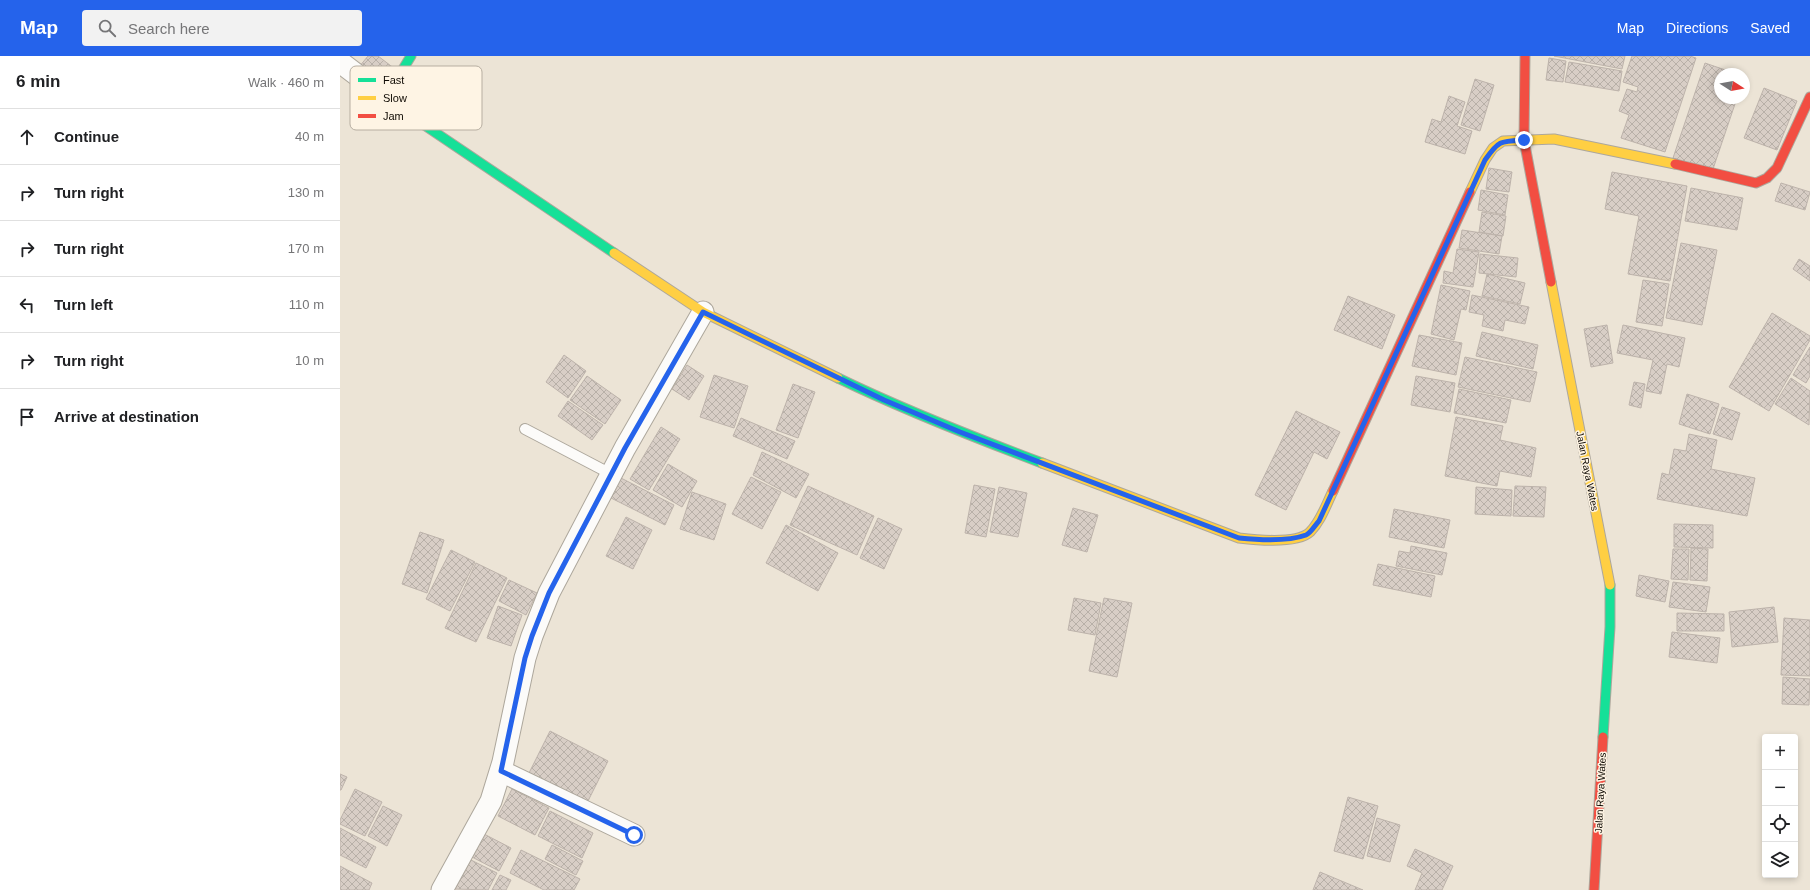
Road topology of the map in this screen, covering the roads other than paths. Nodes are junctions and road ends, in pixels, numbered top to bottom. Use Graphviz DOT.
graph roads {
  1 [pos="411,56"];
  2 [pos="1525,56"];
  3 [pos="340,62"];
  4 [pos="405,66"];
  5 [pos="350,70"];
  6 [pos="1810,98"];
  7 [pos="433,130"];
  8 [pos="1524,140"];
  9 [pos="703,312"];
  10 [pos="525,429"];
  11 [pos="611,474"];
  12 [pos="501,771"];
  13 [pos="634,835"];
  14 [pos="444,889"];
  15 [pos="1594,890"];
  1 -- 4 [label="main road"];
  2 -- 8 [label="main road, Jalan Raya Wates"];
  3 -- 5 [label="street"];
  6 -- 8 [label="main road"];
  7 -- 9 [label="main road"];
  8 -- 9 [label="main road"];
  8 -- 15 [label="main road, Jalan Raya Wates"];
  9 -- 11 [label="street"];
  10 -- 11 [label="lane"];
  11 -- 12 [label="street"];
  12 -- 13 [label="street"];
  12 -- 14 [label="street"];
}
